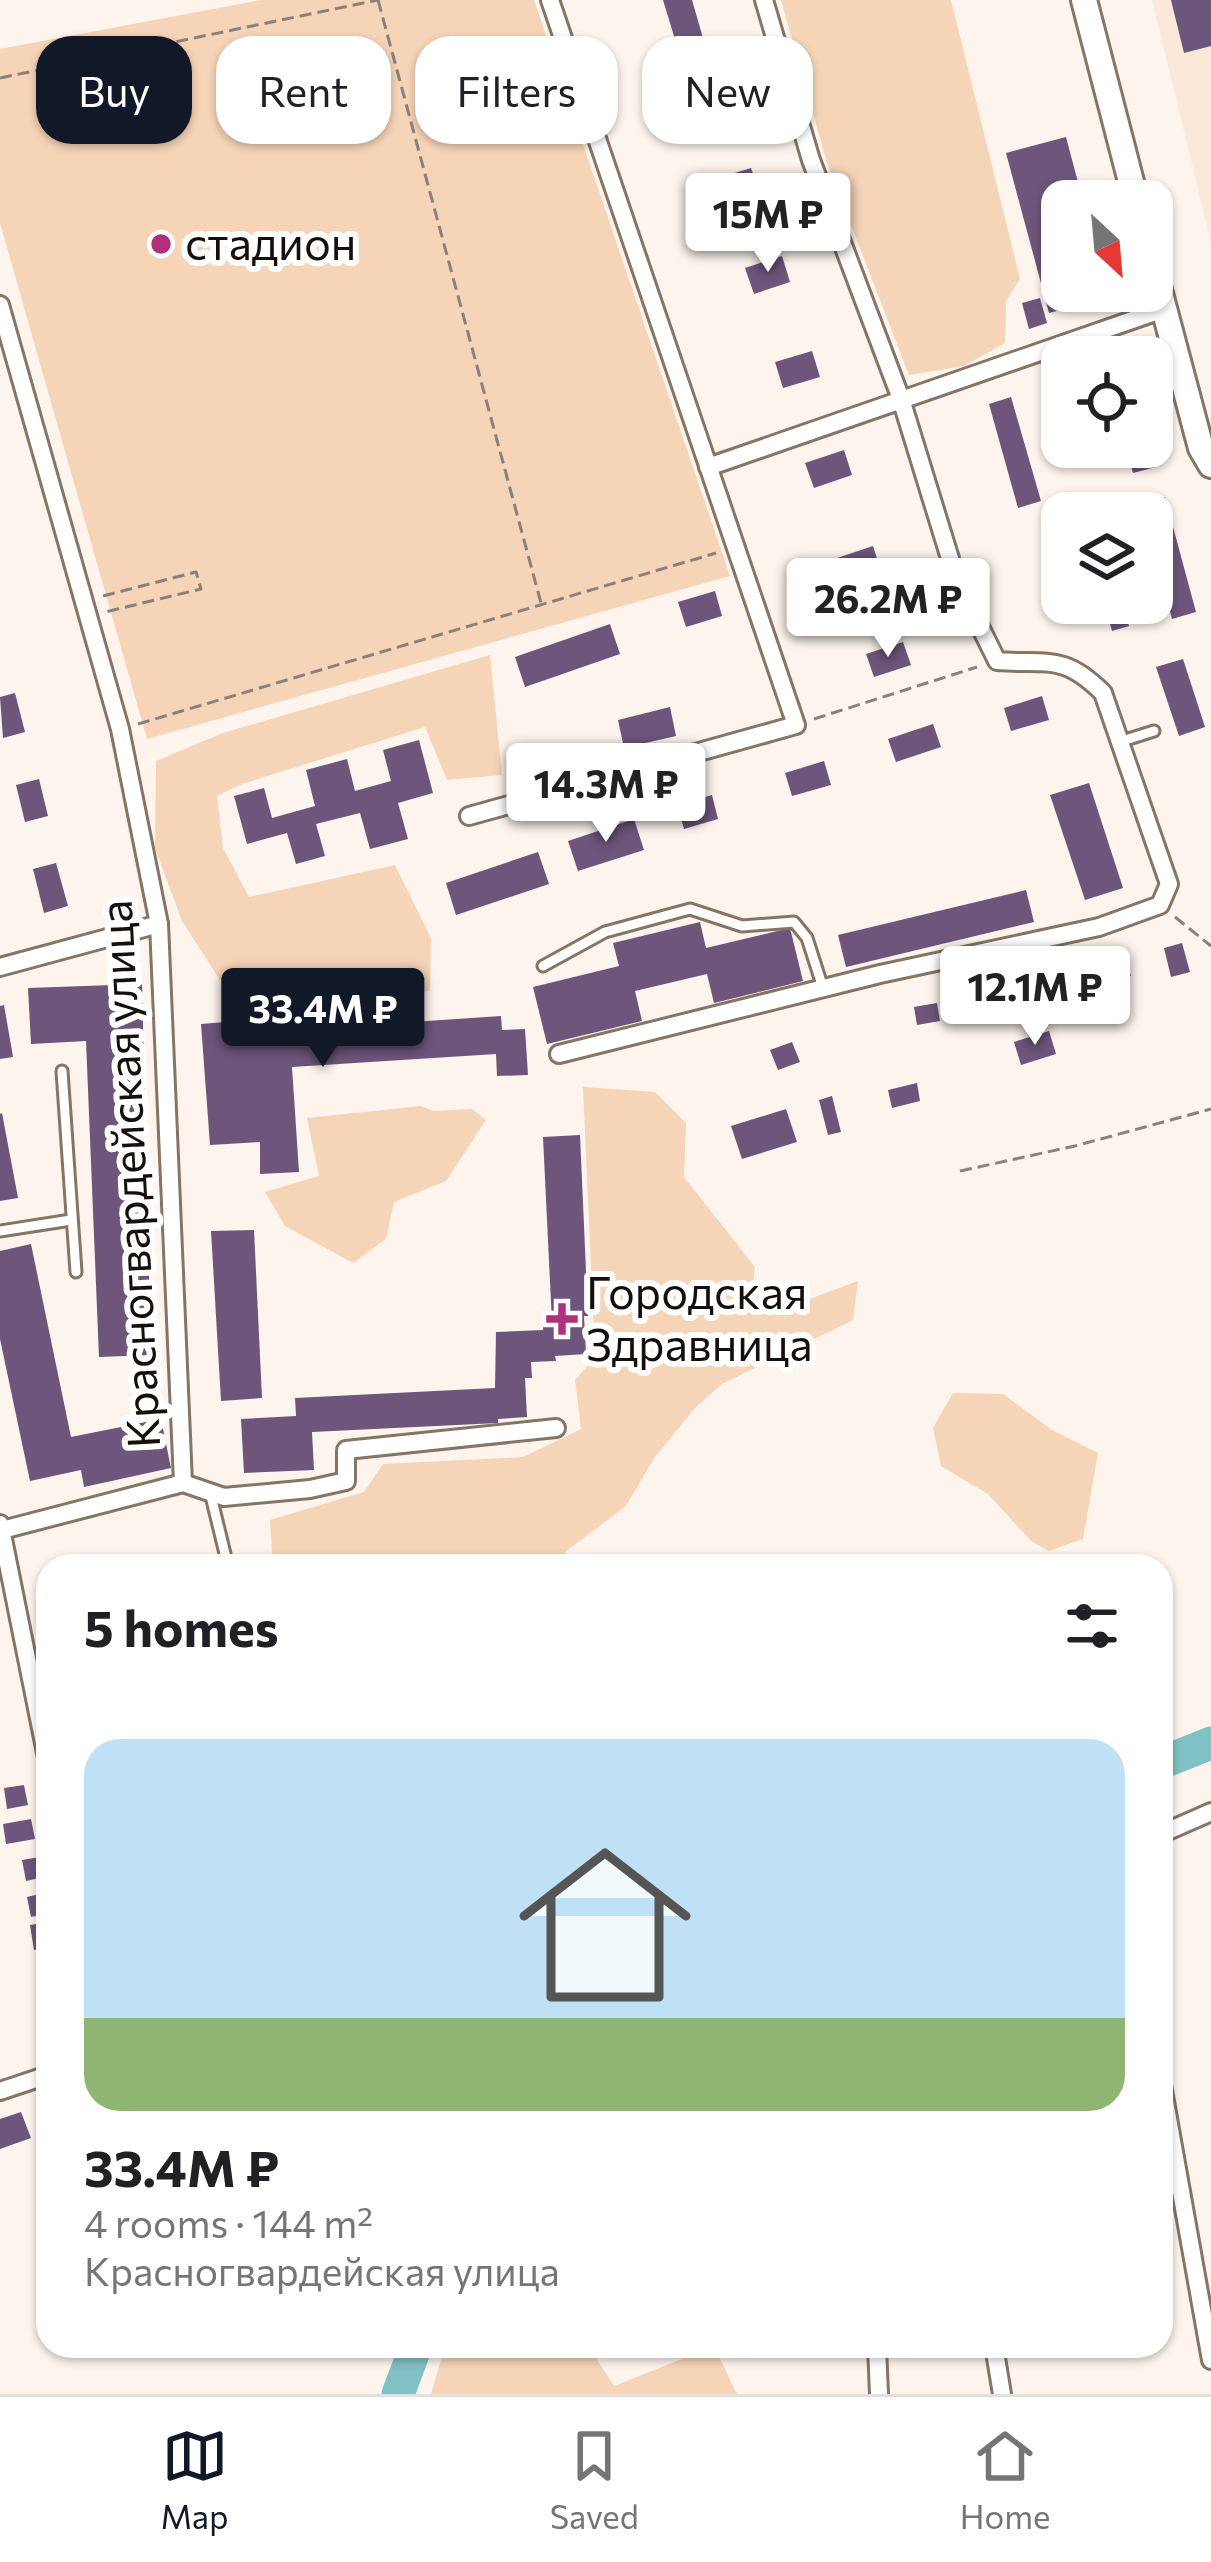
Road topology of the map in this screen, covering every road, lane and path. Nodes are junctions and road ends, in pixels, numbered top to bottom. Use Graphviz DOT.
graph roads {
  1 [pos="379,0"];
  2 [pos="550,0"];
  3 [pos="764,0"];
  4 [pos="1084,0"];
  5 [pos="0,78"];
  6 [pos="1131,180"];
  7 [pos="0,305"];
  8 [pos="1155,312"];
  9 [pos="1165,312"];
  10 [pos="901,399"];
  11 [pos="1211,465"];
  12 [pos="708,467"];
  13 [pos="735,548"];
  14 [pos="541,605"];
  15 [pos="86,609"];
  16 [pos="997,661"];
  17 [pos="796,725"];
  18 [pos="120,729"];
  19 [pos="1154,731"];
  20 [pos="1122,741"];
  21 [pos="470,816"];
  22 [pos="1160,905"];
  23 [pos="159,924"];
  24 [pos="1211,946"];
  25 [pos="543,966"];
  26 [pos="0,967"];
  27 [pos="823,988"];
  28 [pos="559,1054"];
  29 [pos="62,1070"];
  30 [pos="1211,1108"];
  31 [pos="961,1171"];
  32 [pos="71,1220"];
  33 [pos="0,1232"];
  34 [pos="76,1272"];
  35 [pos="556,1428"];
  36 [pos="183,1483"];
  37 [pos="210,1492"];
  38 [pos="1,1526"];
  39 [pos="225,1554"];
  40 [pos="36,1702"];
  41 [pos="1211,1812"];
  42 [pos="1173,1829"];
  43 [pos="36,2078"];
  44 [pos="0,2092"];
  45 [pos="1173,2146"];
  46 [pos="878,2358"];
  47 [pos="996,2358"];
  48 [pos="1211,2360"];
  49 [pos="880,2394"];
  50 [pos="1002,2394"];
  1 -- 5 [label="path"];
  1 -- 14 [label="path"];
  2 -- 12 [label="street"];
  3 -- 10 [label="street"];
  4 -- 6 [label="street"];
  7 -- 15 [label="street, Красногвардейская улица"];
  8 -- 10 [label="street"];
  9 -- 11 [label="street"];
  10 -- 12 [label="street"];
  10 -- 16 [label="street"];
  12 -- 13 [label="street"];
  13 -- 14 [label="path"];
  13 -- 17 [label="street"];
  14 -- 18 [label="path"];
  15 -- 15 [label="path"];
  15 -- 18 [label="street, Красногвардейская улица"];
  16 -- 17 [label="path"];
  16 -- 20 [label="street"];
  17 -- 21 [label="street"];
  18 -- 23 [label="street, Красногвардейская улица"];
  19 -- 20 [label="lane"];
  20 -- 22 [label="street"];
  22 -- 24 [label="path"];
  22 -- 27 [label="street"];
  23 -- 26 [label="street"];
  23 -- 36 [label="street, Красногвардейская улица"];
  25 -- 27 [label="lane"];
  27 -- 28 [label="street"];
  29 -- 32 [label="lane"];
  30 -- 31 [label="path"];
  32 -- 33 [label="lane"];
  32 -- 34 [label="lane"];
  35 -- 37 [label="street"];
  36 -- 37 [label="street"];
  36 -- 38 [label="street"];
  37 -- 39 [label="lane"];
  38 -- 40 [label="street"];
  41 -- 42 [label="street"];
  43 -- 44 [label="street"];
  45 -- 48 [label="street"];
  46 -- 49 [label="street"];
  47 -- 50 [label="street"];
}
